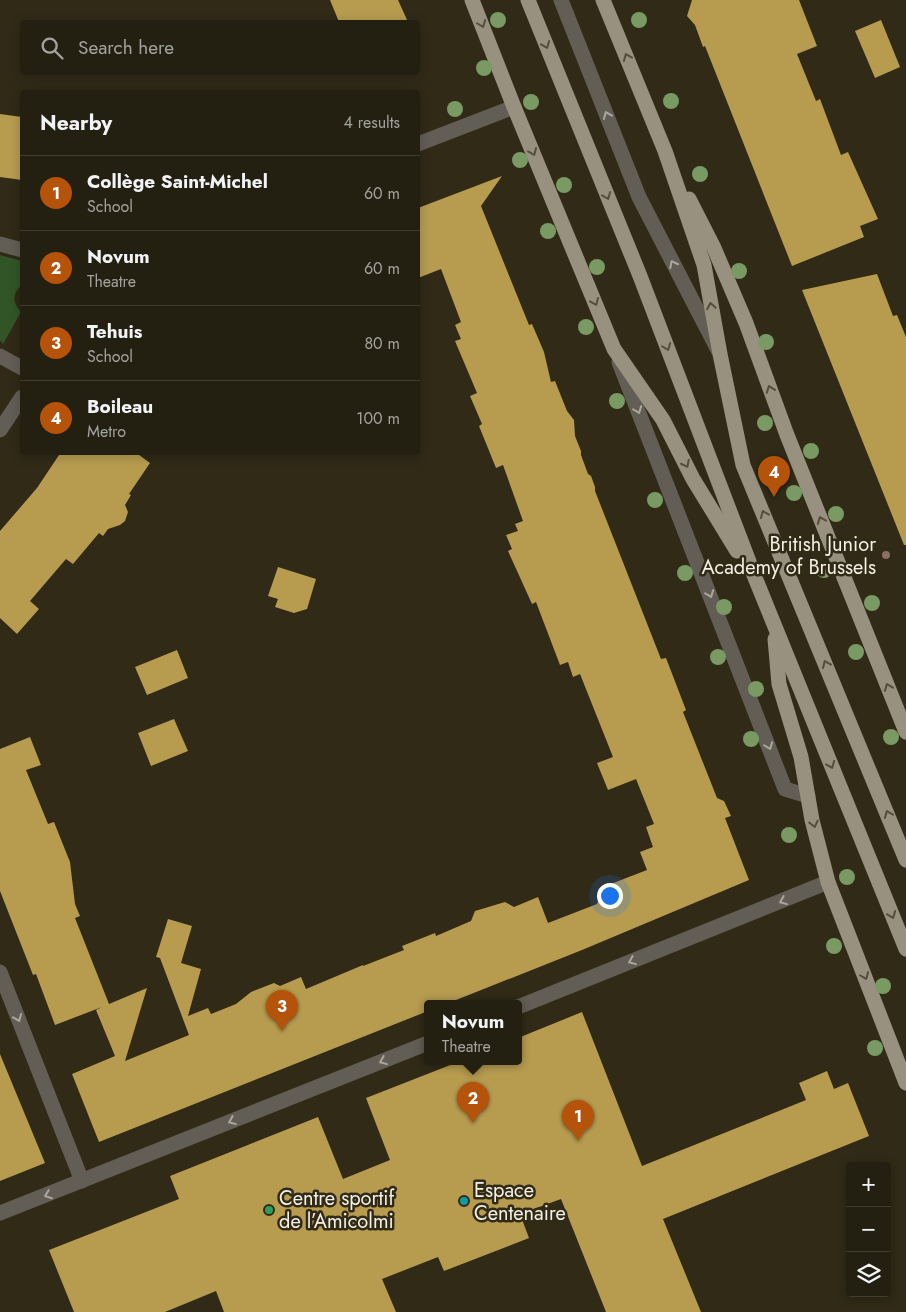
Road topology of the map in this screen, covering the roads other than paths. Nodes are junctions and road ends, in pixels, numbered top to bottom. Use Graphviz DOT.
graph roads {
  1 [pos="472,0"];
  2 [pos="528,0"];
  3 [pos="561,0"];
  4 [pos="604,0"];
  5 [pos="514,107"];
  6 [pos="420,143"];
  7 [pos="665,151"];
  8 [pos="0,244"];
  9 [pos="20,249"];
  10 [pos="614,349"];
  11 [pos="720,354"];
  12 [pos="0,356"];
  13 [pos="20,367"];
  14 [pos="20,400"];
  15 [pos="0,430"];
  16 [pos="756,580"];
  17 [pos="773,622"];
  18 [pos="906,732"];
  19 [pos="808,796"];
  20 [pos="906,860"];
  21 [pos="828,882"];
  22 [pos="906,949"];
  23 [pos="0,972"];
  24 [pos="522,1005"];
  25 [pos="424,1045"];
  26 [pos="906,1083"];
  27 [pos="82,1181"];
  28 [pos="0,1214"];
  1 -- 5 [label="main road, one-way"];
  2 -- 16 [label="main road, one-way"];
  11 -- 3 [label="street, one-way"];
  7 -- 4 [label="main road, one-way"];
  5 -- 6 [label="street"];
  5 -- 10 [label="main road, one-way"];
  11 -- 7 [label="main road, one-way"];
  18 -- 7 [label="main road, one-way"];
  8 -- 9 [label="street"];
  10 -- 16 [label="main road, one-way"];
  10 -- 19 [label="street, one-way"];
  20 -- 11 [label="main road, one-way"];
  12 -- 13 [label="street"];
  14 -- 15 [label="street"];
  16 -- 17 [label="main road"];
  17 -- 19 [label="main road"];
  17 -- 22 [label="main road, one-way"];
  19 -- 21 [label="main road, one-way"];
  21 -- 24 [label="street, one-way"];
  21 -- 26 [label="main road, one-way"];
  23 -- 27 [label="street, one-way"];
  25 -- 27 [label="street, one-way"];
  27 -- 28 [label="street, one-way"];
}
